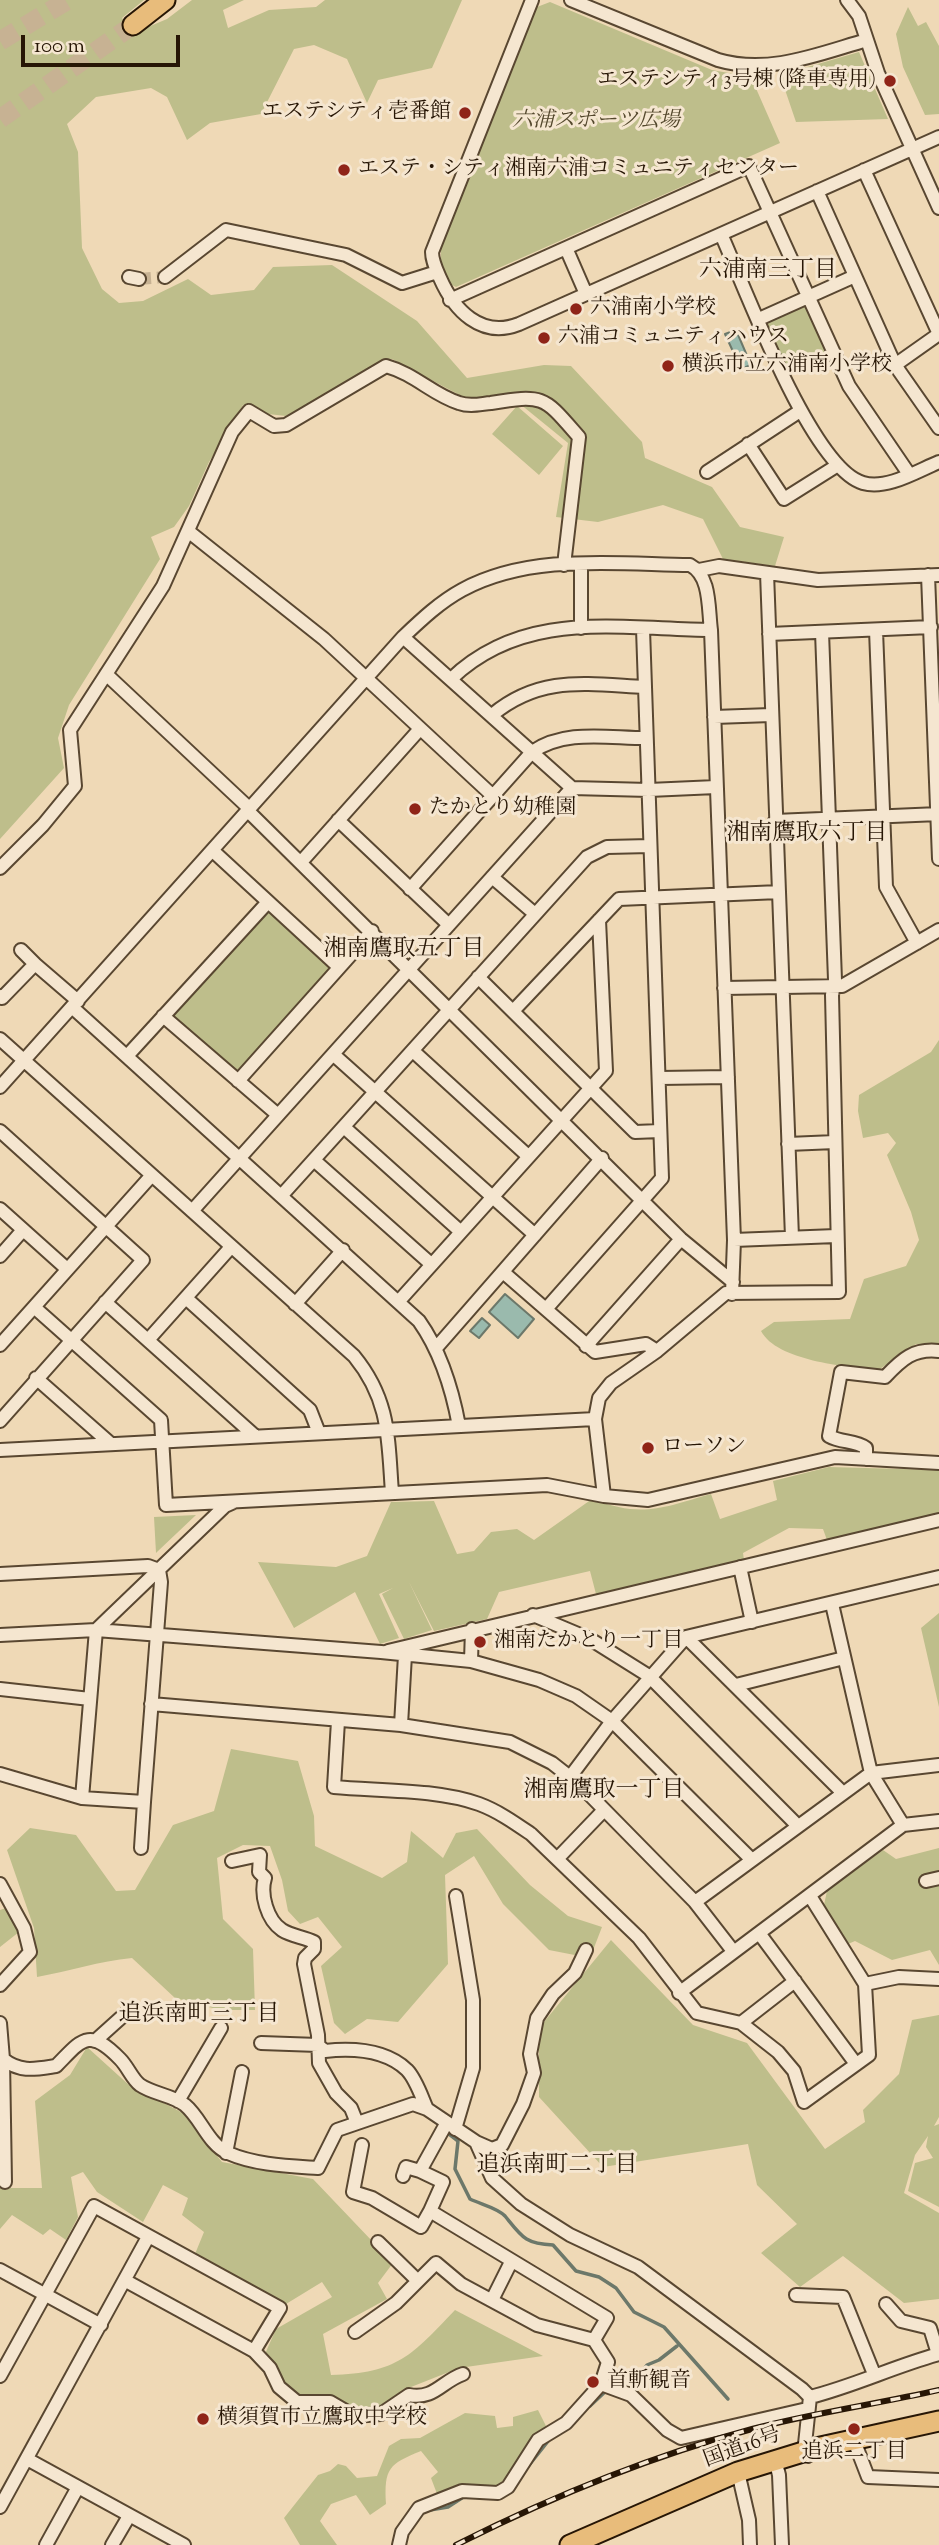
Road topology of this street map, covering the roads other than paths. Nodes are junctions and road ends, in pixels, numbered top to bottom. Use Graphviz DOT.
graph roads {
  1 [pos="165,0"];
  2 [pos="532,0"];
  3 [pos="571,0"];
  4 [pos="847,0"];
  5 [pos="133,25"];
  6 [pos="867,40"];
  7 [pos="939,137"];
  8 [pos="912,149"];
  9 [pos="864,170"];
  10 [pos="817,191"];
  11 [pos="939,208"];
  12 [pos="770,212"];
  13 [pos="720,234"];
  14 [pos="566,248"];
  15 [pos="437,272"];
  16 [pos="855,276"];
  17 [pos="165,277"];
  18 [pos="586,294"];
  19 [pos="808,297"];
  20 [pos="450,300"];
  21 [pos="759,319"];
  22 [pos="939,334"];
  23 [pos="895,365"];
  24 [pos="800,411"];
  25 [pos="939,428"];
  26 [pos="748,444"];
  27 [pos="939,462"];
  28 [pos="838,465"];
  29 [pos="707,472"];
  30 [pos="909,474"];
  31 [pos="188,531"];
  32 [pos="580,564"];
  33 [pos="564,565"];
  34 [pos="699,570"];
  35 [pos="767,573"];
  36 [pos="933,575"];
  37 [pos="931,627"];
  38 [pos="581,628"];
  39 [pos="643,629"];
  40 [pos="711,630"];
  41 [pos="876,630"];
  42 [pos="822,632"];
  43 [pos="769,634"];
  44 [pos="403,636"];
  45 [pos="106,674"];
  46 [pos="366,679"];
  47 [pos="451,679"];
  48 [pos="644,687"];
  49 [pos="492,715"];
  50 [pos="771,715"];
  51 [pos="714,717"];
  52 [pos="419,730"];
  53 [pos="646,738"];
  54 [pos="532,752"];
  55 [pos="716,787"];
  56 [pos="572,788"];
  57 [pos="649,790"];
  58 [pos="493,796"];
  59 [pos="249,810"];
  60 [pos="938,814"];
  61 [pos="883,817"];
  62 [pos="338,820"];
  63 [pos="828,820"];
  64 [pos="775,821"];
  65 [pos="650,846"];
  66 [pos="213,851"];
  67 [pos="939,859"];
  68 [pos="302,861"];
  69 [pos="0,868"];
  70 [pos="492,877"];
  71 [pos="410,889"];
  72 [pos="779,892"];
  73 [pos="720,894"];
  74 [pos="652,895"];
  75 [pos="268,902"];
  76 [pos="535,914"];
  77 [pos="599,919"];
  78 [pos="449,925"];
  79 [pos="372,930"];
  80 [pos="939,930"];
  81 [pos="917,943"];
  82 [pos="21,950"];
  83 [pos="35,964"];
  84 [pos="339,967"];
  85 [pos="410,969"];
  86 [pos="478,977"];
  87 [pos="833,986"];
  88 [pos="783,988"];
  89 [pos="724,989"];
  90 [pos="0,996"];
  91 [pos="75,1004"];
  92 [pos="450,1007"];
  93 [pos="514,1010"];
  94 [pos="163,1016"];
  95 [pos="0,1039"];
  96 [pos="413,1051"];
  97 [pos="334,1055"];
  98 [pos="127,1056"];
  99 [pos="24,1060"];
  100 [pos="728,1077"];
  101 [pos="660,1079"];
  102 [pos="238,1081"];
  103 [pos="0,1087"];
  104 [pos="591,1087"];
  105 [pos="375,1092"];
  106 [pos="278,1115"];
  107 [pos="562,1119"];
  108 [pos="345,1128"];
  109 [pos="0,1131"];
  110 [pos="660,1131"];
  111 [pos="835,1142"];
  112 [pos="789,1144"];
  113 [pos="528,1156"];
  114 [pos="602,1158"];
  115 [pos="241,1159"];
  116 [pos="316,1161"];
  117 [pos="152,1175"];
  118 [pos="282,1195"];
  119 [pos="492,1197"];
  120 [pos="642,1198"];
  121 [pos="0,1209"];
  122 [pos="192,1211"];
  123 [pos="106,1226"];
  124 [pos="23,1230"];
  125 [pos="461,1232"];
  126 [pos="535,1235"];
  127 [pos="836,1236"];
  128 [pos="792,1237"];
  129 [pos="681,1239"];
  130 [pos="734,1240"];
  131 [pos="231,1247"];
  132 [pos="342,1250"];
  133 [pos="0,1255"];
  134 [pos="431,1264"];
  135 [pos="67,1269"];
  136 [pos="503,1272"];
  137 [pos="732,1288"];
  138 [pos="186,1298"];
  139 [pos="399,1301"];
  140 [pos="106,1302"];
  141 [pos="295,1304"];
  142 [pos="34,1307"];
  143 [pos="546,1309"];
  144 [pos="71,1339"];
  145 [pos="148,1340"];
  146 [pos="0,1345"];
  147 [pos="586,1346"];
  148 [pos="436,1348"];
  149 [pos="657,1351"];
  150 [pos="939,1351"];
  151 [pos="36,1378"];
  152 [pos="595,1419"];
  153 [pos="0,1421"];
  154 [pos="459,1426"];
  155 [pos="387,1430"];
  156 [pos="319,1433"];
  157 [pos="255,1436"];
  158 [pos="162,1441"];
  159 [pos="111,1444"];
  160 [pos="0,1450"];
  161 [pos="866,1459"];
  162 [pos="939,1463"];
  163 [pos="392,1493"];
  164 [pos="604,1496"];
  165 [pos="237,1500"];
  166 [pos="939,1520"];
  167 [pos="740,1567"];
  168 [pos="159,1570"];
  169 [pos="0,1574"];
  170 [pos="939,1577"];
  171 [pos="832,1604"];
  172 [pos="533,1615"];
  173 [pos="752,1622"];
  174 [pos="472,1629"];
  175 [pos="96,1630"];
  176 [pos="0,1634"];
  177 [pos="158,1635"];
  178 [pos="686,1637"];
  179 [pos="381,1652"];
  180 [pos="405,1655"];
  181 [pos="844,1658"];
  182 [pos="471,1661"];
  183 [pos="649,1676"];
  184 [pos="736,1685"];
  185 [pos="0,1689"];
  186 [pos="90,1699"];
  187 [pos="151,1704"];
  188 [pos="338,1721"];
  189 [pos="612,1721"];
  190 [pos="401,1725"];
  191 [pos="939,1765"];
  192 [pos="871,1773"];
  193 [pos="0,1774"];
  194 [pos="570,1777"];
  195 [pos="843,1793"];
  196 [pos="82,1798"];
  197 [pos="144,1802"];
  198 [pos="604,1810"];
  199 [pos="939,1821"];
  200 [pos="903,1825"];
  201 [pos="798,1826"];
  202 [pos="141,1848"];
  203 [pos="557,1859"];
  204 [pos="751,1860"];
  205 [pos="232,1861"];
  206 [pos="0,1884"];
  207 [pos="456,1896"];
  208 [pos="810,1896"];
  209 [pos="695,1902"];
  210 [pos="759,1933"];
  211 [pos="586,1951"];
  212 [pos="733,1951"];
  213 [pos="939,1979"];
  214 [pos="796,1981"];
  215 [pos="865,1984"];
  216 [pos="0,1985"];
  217 [pos="679,1993"];
  218 [pos="125,2014"];
  219 [pos="0,2023"];
  220 [pos="741,2023"];
  221 [pos="221,2028"];
  222 [pos="95,2041"];
  223 [pos="261,2043"];
  224 [pos="318,2045"];
  225 [pos="3,2059"];
  226 [pos="856,2064"];
  227 [pos="242,2072"];
  228 [pos="177,2101"];
  229 [pos="427,2109"];
  230 [pos="357,2123"];
  231 [pos="451,2126"];
  232 [pos="476,2142"];
  233 [pos="362,2146"];
  234 [pos="226,2152"];
  235 [pos="420,2171"];
  236 [pos="403,2176"];
  237 [pos="5,2182"];
  238 [pos="430,2211"];
  239 [pos="148,2237"];
  240 [pos="378,2242"];
  241 [pos="511,2262"];
  242 [pos="0,2270"];
  243 [pos="126,2281"];
  244 [pos="418,2281"];
  245 [pos="45,2295"];
  246 [pos="796,2295"];
  247 [pos="492,2300"];
  248 [pos="886,2304"];
  249 [pos="101,2325"];
  250 [pos="355,2332"];
  251 [pos="594,2340"];
  252 [pos="254,2351"];
  253 [pos="939,2354"];
  254 [pos="463,2374"];
  255 [pos="874,2374"];
  256 [pos="0,2376"];
  257 [pos="601,2384"];
  258 [pos="809,2403"];
  259 [pos="939,2421"];
  260 [pos="939,2431"];
  261 [pos="854,2443"];
  262 [pos="808,2455"];
  263 [pos="27,2459"];
  264 [pos="776,2465"];
  265 [pos="739,2479"];
  266 [pos="939,2480"];
  267 [pos="78,2487"];
  268 [pos="0,2507"];
  269 [pos="129,2516"];
  270 [pos="46,2545"];
  271 [pos="112,2545"];
  272 [pos="184,2545"];
  273 [pos="399,2545"];
  274 [pos="570,2545"];
  275 [pos="598,2545"];
  276 [pos="750,2545"];
  277 [pos="782,2545"];
  1 -- 5 [label="highway"];
  2 -- 15 [label="street"];
  3 -- 6 [label="street"];
  4 -- 6 [label="street"];
  6 -- 8 [label="street"];
  7 -- 8 [label="street"];
  8 -- 9 [label="street"];
  8 -- 11 [label="street"];
  9 -- 10 [label="street"];
  9 -- 22 [label="street"];
  10 -- 12 [label="street"];
  10 -- 16 [label="street"];
  12 -- 13 [label="street"];
  12 -- 14 [label="street"];
  12 -- 19 [label="street"];
  13 -- 18 [label="street"];
  13 -- 21 [label="street"];
  14 -- 18 [label="street"];
  14 -- 20 [label="street"];
  15 -- 17 [label="street"];
  15 -- 20 [label="street"];
  16 -- 19 [label="street"];
  16 -- 23 [label="street"];
  18 -- 20 [label="street"];
  19 -- 21 [label="street"];
  19 -- 30 [label="street"];
  21 -- 24 [label="street"];
  22 -- 23 [label="street"];
  23 -- 25 [label="street"];
  24 -- 26 [label="street"];
  24 -- 28 [label="street"];
  26 -- 28 [label="street"];
  26 -- 29 [label="street"];
  27 -- 30 [label="street"];
  28 -- 30 [label="street"];
  31 -- 33 [label="street"];
  31 -- 45 [label="street"];
  31 -- 46 [label="street"];
  32 -- 33 [label="street"];
  32 -- 34 [label="street"];
  32 -- 38 [label="street"];
  33 -- 44 [label="street"];
  34 -- 35 [label="street"];
  34 -- 40 [label="street"];
  35 -- 36 [label="street"];
  35 -- 43 [label="street"];
  36 -- 37 [label="street"];
  37 -- 41 [label="street"];
  37 -- 60 [label="street"];
  38 -- 39 [label="street"];
  38 -- 47 [label="street"];
  39 -- 40 [label="street"];
  39 -- 48 [label="street"];
  40 -- 51 [label="street"];
  41 -- 42 [label="street"];
  41 -- 61 [label="street"];
  42 -- 43 [label="street"];
  42 -- 63 [label="street"];
  43 -- 50 [label="street"];
  44 -- 46 [label="street"];
  44 -- 47 [label="street"];
  45 -- 59 [label="street"];
  45 -- 69 [label="street"];
  46 -- 52 [label="street"];
  46 -- 59 [label="street"];
  47 -- 49 [label="street"];
  48 -- 49 [label="street"];
  48 -- 53 [label="street"];
  49 -- 54 [label="street"];
  50 -- 51 [label="street"];
  50 -- 64 [label="street"];
  51 -- 55 [label="street"];
  52 -- 58 [label="street"];
  52 -- 62 [label="street"];
  53 -- 54 [label="street"];
  53 -- 57 [label="street"];
  54 -- 56 [label="street"];
  54 -- 58 [label="street"];
  55 -- 57 [label="street"];
  55 -- 73 [label="street"];
  56 -- 57 [label="street"];
  56 -- 70 [label="street"];
  57 -- 65 [label="street"];
  58 -- 71 [label="street"];
  59 -- 66 [label="street"];
  59 -- 68 [label="street"];
  60 -- 61 [label="street"];
  60 -- 67 [label="street"];
  61 -- 63 [label="street"];
  61 -- 81 [label="street"];
  62 -- 68 [label="street"];
  62 -- 71 [label="street"];
  63 -- 64 [label="street"];
  63 -- 87 [label="street"];
  64 -- 72 [label="street"];
  65 -- 74 [label="street"];
  65 -- 76 [label="street"];
  66 -- 75 [label="street"];
  66 -- 91 [label="street"];
  68 -- 79 [label="street"];
  70 -- 76 [label="street"];
  70 -- 78 [label="street"];
  71 -- 78 [label="street"];
  72 -- 73 [label="street"];
  72 -- 88 [label="street"];
  73 -- 74 [label="street"];
  73 -- 89 [label="street"];
  74 -- 77 [label="street"];
  74 -- 101 [label="street"];
  75 -- 84 [label="street"];
  75 -- 94 [label="street"];
  76 -- 86 [label="street"];
  77 -- 93 [label="street"];
  77 -- 104 [label="street"];
  78 -- 85 [label="street"];
  79 -- 84 [label="street"];
  79 -- 85 [label="street"];
  80 -- 81 [label="street"];
  81 -- 87 [label="street"];
  82 -- 83 [label="street"];
  83 -- 90 [label="street"];
  83 -- 91 [label="street"];
  84 -- 102 [label="street"];
  85 -- 92 [label="street"];
  85 -- 97 [label="street"];
  86 -- 92 [label="street"];
  86 -- 93 [label="street"];
  87 -- 88 [label="street"];
  87 -- 111 [label="street"];
  88 -- 89 [label="street"];
  88 -- 112 [label="street"];
  89 -- 100 [label="street"];
  91 -- 98 [label="street"];
  91 -- 99 [label="street"];
  92 -- 96 [label="street"];
  92 -- 107 [label="street"];
  93 -- 104 [label="street"];
  94 -- 98 [label="street"];
  94 -- 102 [label="street"];
  95 -- 99 [label="street"];
  96 -- 105 [label="street"];
  96 -- 113 [label="street"];
  97 -- 105 [label="street"];
  97 -- 106 [label="street"];
  98 -- 115 [label="street"];
  99 -- 103 [label="street"];
  99 -- 117 [label="street"];
  100 -- 101 [label="street"];
  100 -- 130 [label="street"];
  101 -- 110 [label="street"];
  102 -- 106 [label="street"];
  104 -- 107 [label="street"];
  104 -- 110 [label="street"];
  105 -- 108 [label="street"];
  105 -- 119 [label="street"];
  106 -- 115 [label="street"];
  107 -- 113 [label="street"];
  107 -- 114 [label="street"];
  108 -- 116 [label="street"];
  108 -- 125 [label="street"];
  109 -- 123 [label="street"];
  110 -- 120 [label="street"];
  111 -- 112 [label="street"];
  111 -- 127 [label="street"];
  112 -- 128 [label="street"];
  113 -- 119 [label="street"];
  114 -- 120 [label="street"];
  114 -- 126 [label="street"];
  115 -- 118 [label="street"];
  115 -- 122 [label="street"];
  116 -- 118 [label="street"];
  116 -- 134 [label="street"];
  117 -- 122 [label="street"];
  117 -- 123 [label="street"];
  118 -- 132 [label="street"];
  119 -- 125 [label="street"];
  119 -- 126 [label="street"];
  120 -- 129 [label="street"];
  120 -- 143 [label="street"];
  121 -- 124 [label="street"];
  122 -- 131 [label="street"];
  123 -- 135 [label="street"];
  123 -- 140 [label="street"];
  124 -- 133 [label="street"];
  124 -- 135 [label="street"];
  125 -- 134 [label="street"];
  126 -- 136 [label="street"];
  127 -- 128 [label="street"];
  127 -- 137 [label="street"];
  128 -- 130 [label="street"];
  129 -- 137 [label="street"];
  129 -- 147 [label="street"];
  130 -- 137 [label="street"];
  131 -- 138 [label="street"];
  131 -- 141 [label="street"];
  132 -- 139 [label="street"];
  132 -- 141 [label="street"];
  134 -- 139 [label="street"];
  135 -- 142 [label="street"];
  136 -- 143 [label="street"];
  136 -- 148 [label="street"];
  137 -- 149 [label="street"];
  138 -- 145 [label="street"];
  138 -- 156 [label="street"];
  139 -- 148 [label="street"];
  140 -- 144 [label="street"];
  140 -- 145 [label="street"];
  141 -- 155 [label="street"];
  142 -- 144 [label="street"];
  142 -- 146 [label="street"];
  143 -- 147 [label="street"];
  144 -- 151 [label="street"];
  144 -- 158 [label="street"];
  145 -- 157 [label="street"];
  147 -- 149 [label="street"];
  148 -- 154 [label="street"];
  149 -- 152 [label="street"];
  150 -- 161 [label="street"];
  151 -- 153 [label="street"];
  151 -- 159 [label="street"];
  152 -- 154 [label="street"];
  152 -- 164 [label="street"];
  154 -- 155 [label="street"];
  155 -- 156 [label="street"];
  155 -- 163 [label="street"];
  156 -- 157 [label="street"];
  157 -- 158 [label="street"];
  158 -- 159 [label="street"];
  158 -- 165 [label="street"];
  159 -- 160 [label="street"];
  161 -- 162 [label="street"];
  161 -- 164 [label="street"];
  163 -- 164 [label="street"];
  163 -- 165 [label="street"];
  165 -- 168 [label="street"];
  166 -- 167 [label="street"];
  167 -- 172 [label="street"];
  167 -- 173 [label="street"];
  168 -- 169 [label="street"];
  168 -- 175 [label="street"];
  168 -- 177 [label="street"];
  170 -- 171 [label="street"];
  171 -- 173 [label="street"];
  171 -- 181 [label="street"];
  172 -- 174 [label="street"];
  172 -- 183 [label="street"];
  173 -- 178 [label="street"];
  174 -- 179 [label="street"];
  174 -- 182 [label="street"];
  175 -- 176 [label="street"];
  175 -- 177 [label="street"];
  175 -- 186 [label="street"];
  177 -- 179 [label="street"];
  177 -- 187 [label="street"];
  178 -- 183 [label="street"];
  178 -- 184 [label="street"];
  179 -- 180 [label="street"];
  180 -- 182 [label="street"];
  180 -- 190 [label="street"];
  181 -- 184 [label="street"];
  181 -- 192 [label="street"];
  182 -- 189 [label="street"];
  183 -- 189 [label="street"];
  183 -- 201 [label="street"];
  184 -- 195 [label="street"];
  185 -- 186 [label="street"];
  186 -- 196 [label="street"];
  187 -- 188 [label="street"];
  187 -- 197 [label="street"];
  188 -- 190 [label="street"];
  188 -- 203 [label="street"];
  189 -- 194 [label="street"];
  189 -- 204 [label="street"];
  190 -- 194 [label="street"];
  191 -- 192 [label="street"];
  192 -- 195 [label="street"];
  192 -- 200 [label="street"];
  193 -- 196 [label="street"];
  194 -- 198 [label="street"];
  195 -- 201 [label="street"];
  196 -- 197 [label="street"];
  197 -- 202 [label="street"];
  198 -- 203 [label="street"];
  198 -- 209 [label="street"];
  199 -- 200 [label="street"];
  200 -- 208 [label="street"];
  201 -- 204 [label="street"];
  203 -- 217 [label="street"];
  204 -- 209 [label="street"];
  205 -- 224 [label="street"];
  206 -- 216 [label="street"];
  207 -- 231 [label="street"];
  208 -- 210 [label="street"];
  208 -- 215 [label="street"];
  209 -- 212 [label="street"];
  210 -- 212 [label="street"];
  210 -- 214 [label="street"];
  211 -- 232 [label="street"];
  212 -- 217 [label="street"];
  213 -- 215 [label="street"];
  214 -- 220 [label="street"];
  214 -- 226 [label="street"];
  215 -- 226 [label="street"];
  217 -- 220 [label="street"];
  218 -- 222 [label="street"];
  219 -- 225 [label="street"];
  220 -- 226 [label="street"];
  221 -- 228 [label="street"];
  222 -- 225 [label="street"];
  222 -- 228 [label="street"];
  223 -- 224 [label="street"];
  224 -- 229 [label="street"];
  224 -- 230 [label="street"];
  225 -- 237 [label="street"];
  227 -- 234 [label="street"];
  228 -- 234 [label="street"];
  229 -- 230 [label="street"];
  229 -- 231 [label="street"];
  230 -- 234 [label="street"];
  231 -- 232 [label="street"];
  231 -- 235 [label="street"];
  232 -- 258 [label="street"];
  233 -- 238 [label="street"];
  235 -- 236 [label="street"];
  235 -- 238 [label="street"];
  238 -- 241 [label="street"];
  239 -- 243 [label="street"];
  239 -- 245 [label="street"];
  239 -- 252 [label="street"];
  240 -- 244 [label="street"];
  241 -- 247 [label="street"];
  241 -- 251 [label="street"];
  242 -- 245 [label="street"];
  243 -- 249 [label="street"];
  243 -- 252 [label="street"];
  244 -- 247 [label="street"];
  244 -- 250 [label="street"];
  245 -- 249 [label="street"];
  245 -- 256 [label="street"];
  246 -- 255 [label="street"];
  247 -- 251 [label="street"];
  248 -- 253 [label="street"];
  249 -- 263 [label="street"];
  251 -- 257 [label="street"];
  252 -- 254 [label="street"];
  253 -- 255 [label="street"];
  255 -- 258 [label="street"];
  257 -- 258 [label="street"];
  257 -- 273 [label="street"];
  258 -- 262 [label="street"];
  259 -- 261 [label="highway, 国道16号"];
  260 -- 261 [label="highway, 国道16号"];
  261 -- 262 [label="highway, 国道16号"];
  261 -- 266 [label="street"];
  262 -- 264 [label="highway, 国道16号"];
  263 -- 267 [label="street"];
  263 -- 268 [label="street"];
  264 -- 265 [label="highway, 国道16号"];
  264 -- 277 [label="street"];
  265 -- 274 [label="highway, 国道16号"];
  265 -- 275 [label="highway, 国道16号"];
  265 -- 276 [label="street"];
  267 -- 269 [label="street"];
  267 -- 270 [label="street"];
  269 -- 271 [label="street"];
  269 -- 272 [label="street"];
}
